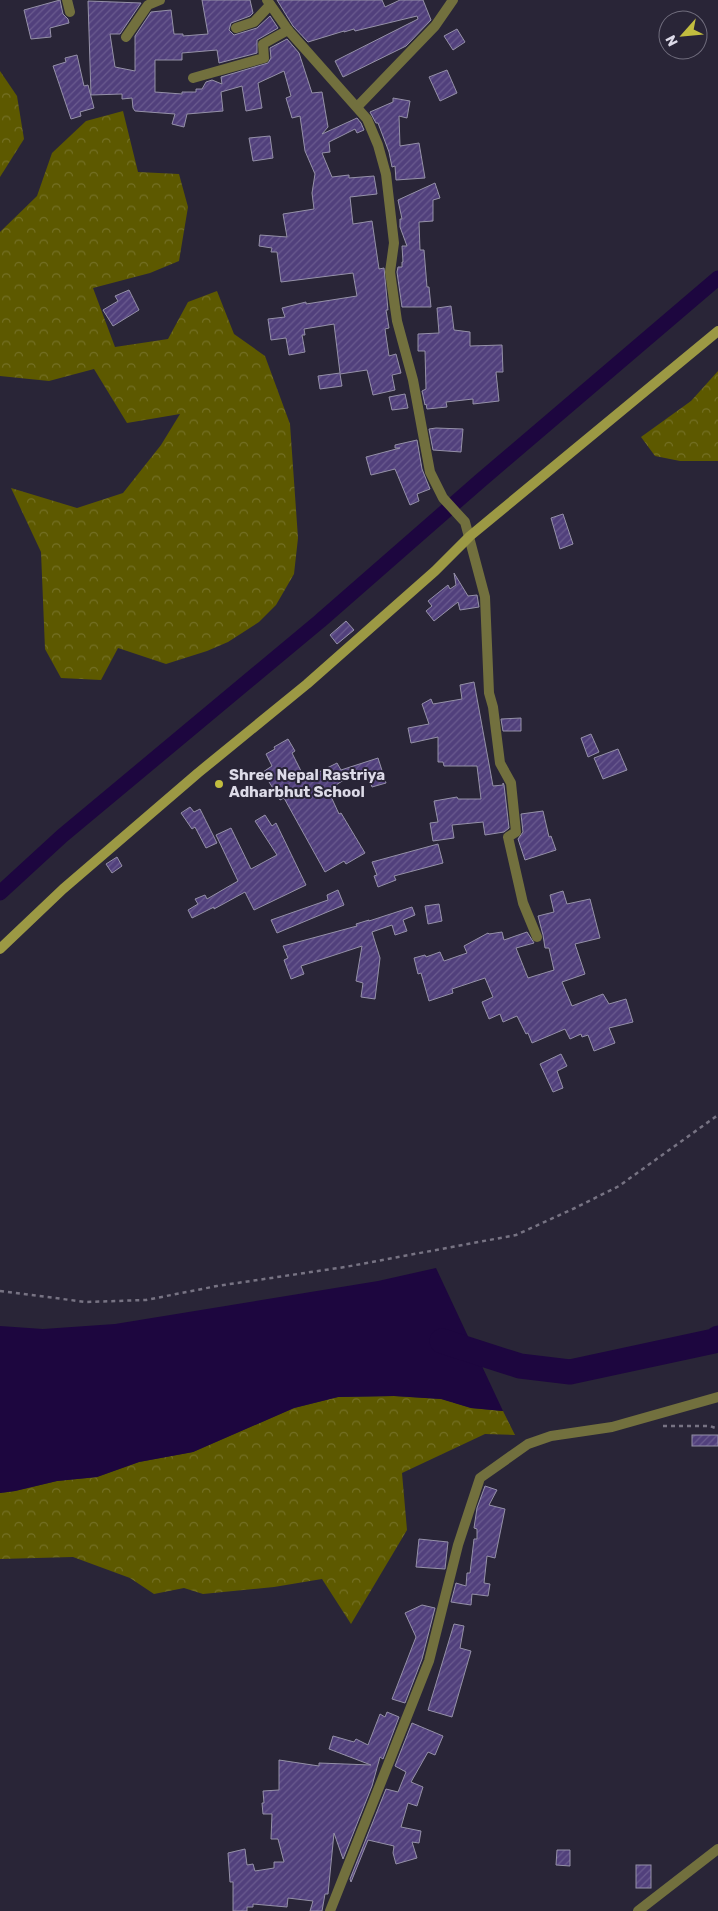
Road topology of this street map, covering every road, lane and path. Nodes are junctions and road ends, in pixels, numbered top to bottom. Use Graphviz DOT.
graph roads {
  1 [pos="67,0"];
  2 [pos="160,0"];
  3 [pos="454,0"];
  4 [pos="269,2"];
  5 [pos="70,12"];
  6 [pos="236,28"];
  7 [pos="288,30"];
  8 [pos="126,37"];
  9 [pos="193,78"];
  10 [pos="357,107"];
  11 [pos="718,331"];
  12 [pos="470,536"];
  13 [pos="538,937"];
  14 [pos="0,949"];
  15 [pos="718,1115"];
  16 [pos="0,1291"];
  17 [pos="718,1397"];
  18 [pos="662,1426"];
  19 [pos="718,1429"];
  20 [pos="718,1848"];
  21 [pos="330,1911"];
  22 [pos="638,1911"];
  1 -- 5 [label="street"];
  2 -- 8 [label="street"];
  3 -- 10 [label="street"];
  4 -- 6 [label="street"];
  4 -- 7 [label="street"];
  7 -- 9 [label="street"];
  7 -- 10 [label="street"];
  10 -- 12 [label="street"];
  11 -- 12 [label="main road"];
  12 -- 13 [label="street"];
  12 -- 14 [label="main road"];
  15 -- 16 [label="path"];
  17 -- 21 [label="street"];
  18 -- 19 [label="path"];
  20 -- 22 [label="street"];
}
